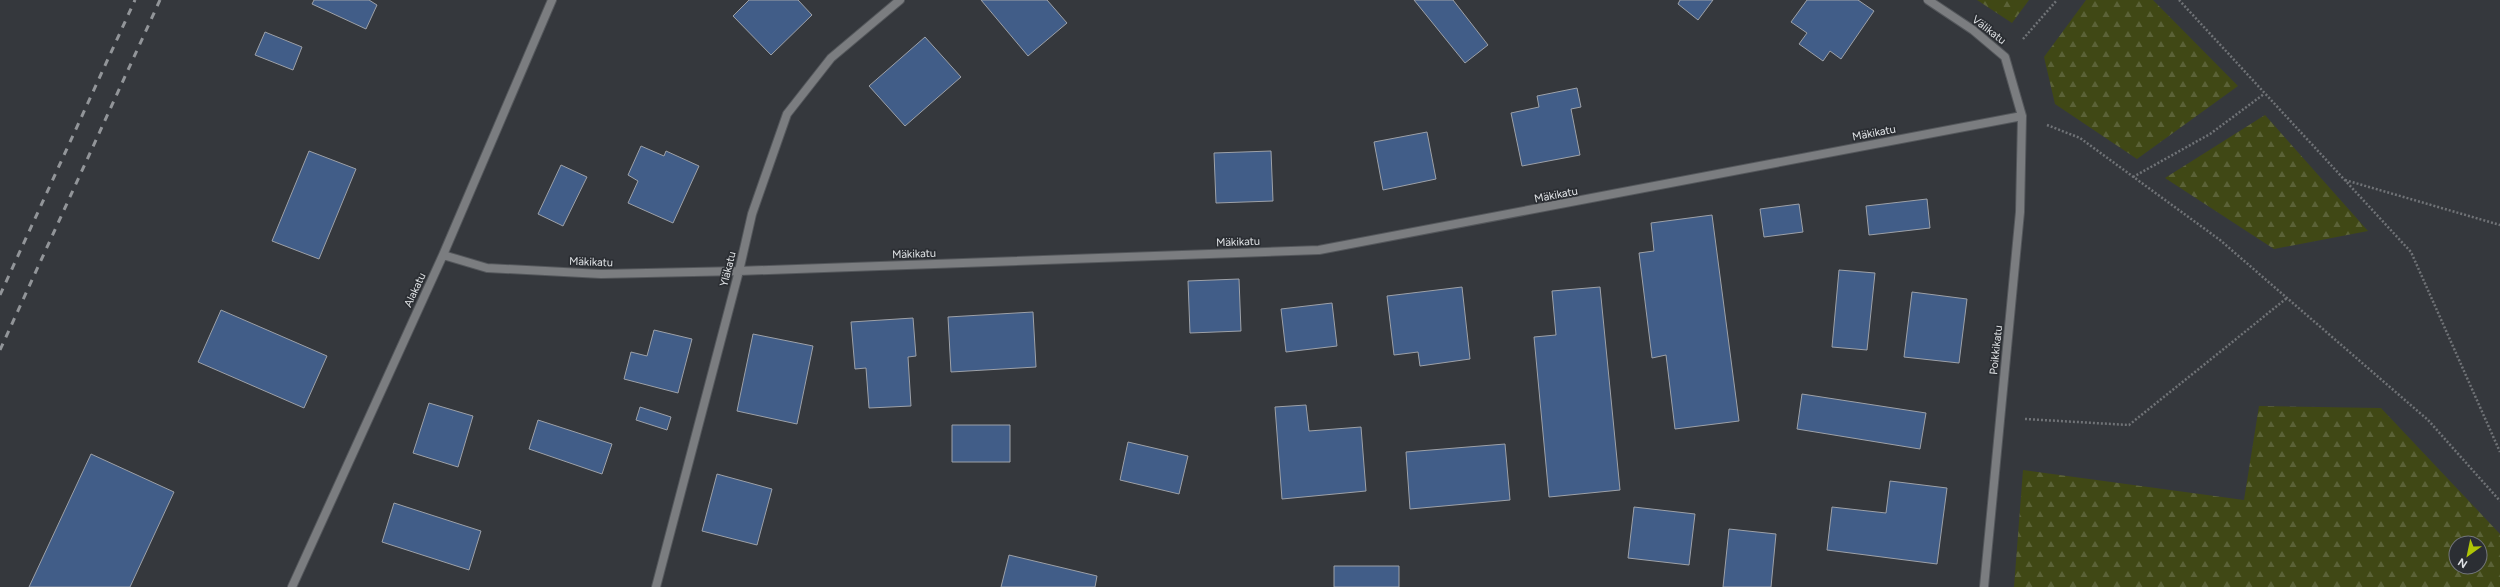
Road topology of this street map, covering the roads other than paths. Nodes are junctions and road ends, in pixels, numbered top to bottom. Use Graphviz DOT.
graph roads {
  1 [pos="552,0"];
  2 [pos="900,0"];
  3 [pos="1928,0"];
  4 [pos="2022,116"];
  5 [pos="443,255"];
  6 [pos="739,271"];
  7 [pos="292,587"];
  8 [pos="656,587"];
  9 [pos="1984,587"];
  1 -- 5 [label="street, Alakatu"];
  2 -- 6 [label="street, Yläkatu"];
  3 -- 4 [label="street, Välikatu"];
  4 -- 6 [label="street, Mäkikatu"];
  4 -- 9 [label="street, Poikkikatu"];
  5 -- 6 [label="street, Mäkikatu"];
  5 -- 7 [label="street, Alakatu"];
  6 -- 8 [label="street, Yläkatu"];
}
